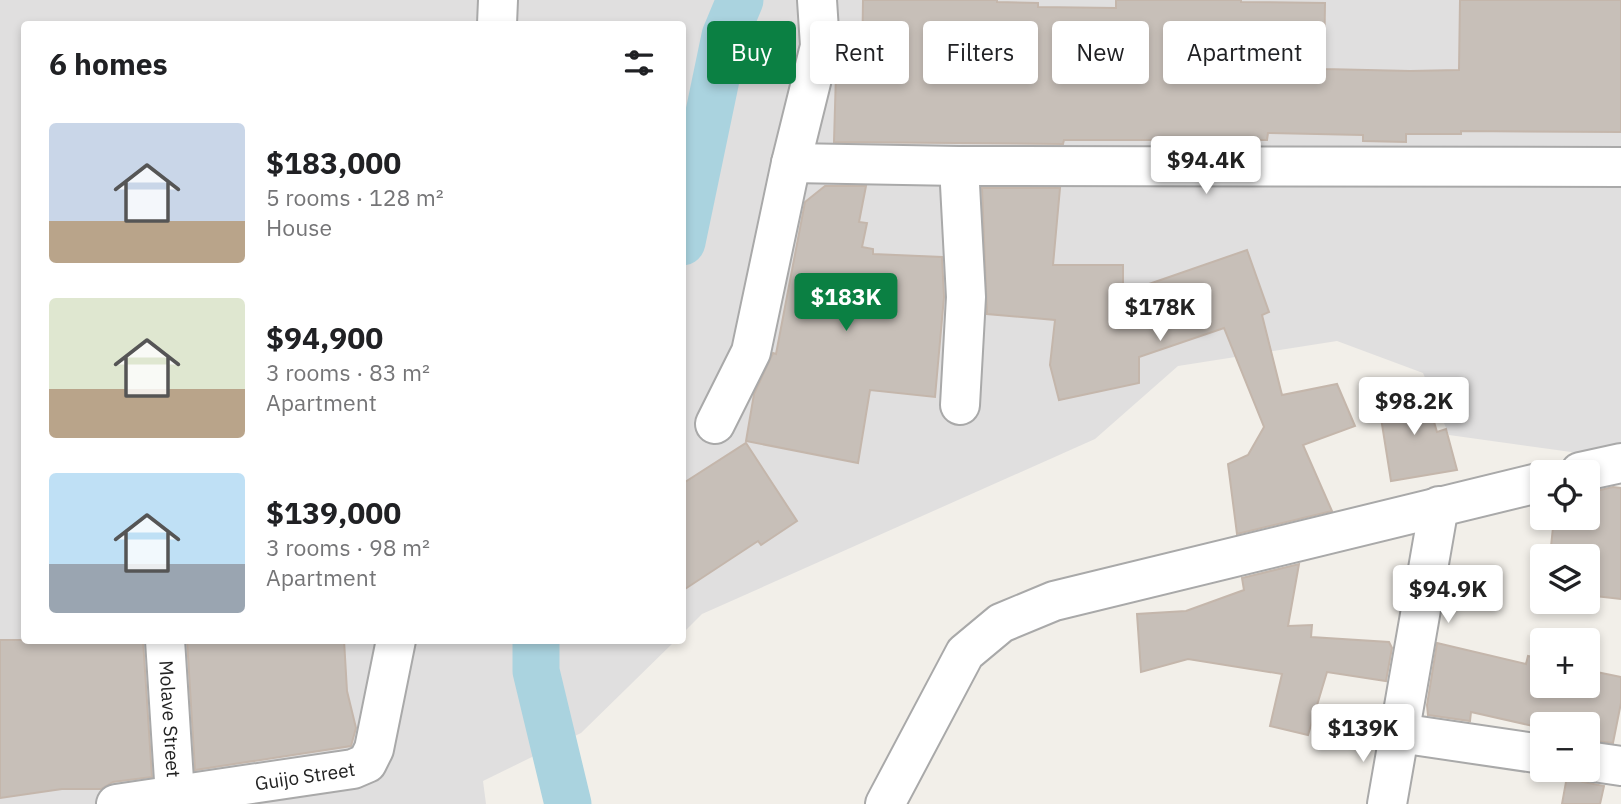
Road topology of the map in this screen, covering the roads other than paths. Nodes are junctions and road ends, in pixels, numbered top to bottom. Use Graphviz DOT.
graph roads {
  1 [pos="498,0"];
  2 [pos="817,0"];
  3 [pos="497,21"];
  4 [pos="791,163"];
  5 [pos="959,166"];
  6 [pos="1621,167"];
  7 [pos="960,405"];
  8 [pos="715,424"];
  9 [pos="1621,463"];
  10 [pos="1600,468"];
  11 [pos="1530,485"];
  12 [pos="1439,506"];
  13 [pos="165,644"];
  14 [pos="395,644"];
  15 [pos="1399,733"];
  16 [pos="1530,752"];
  17 [pos="1600,763"];
  18 [pos="1621,766"];
  19 [pos="175,796"];
  20 [pos="116,804"];
  21 [pos="885,804"];
  22 [pos="1387,804"];
  1 -- 3 [label="street"];
  2 -- 4 [label="street"];
  4 -- 5 [label="street"];
  4 -- 8 [label="street"];
  5 -- 6 [label="street"];
  5 -- 7 [label="street"];
  9 -- 10 [label="street"];
  11 -- 12 [label="street"];
  12 -- 15 [label="street"];
  12 -- 21 [label="street"];
  13 -- 19 [label="street, Molave Street"];
  14 -- 19 [label="street, Guijo Street"];
  15 -- 16 [label="street"];
  15 -- 22 [label="street"];
  17 -- 18 [label="street"];
  19 -- 20 [label="street, Guijo Street"];
}
